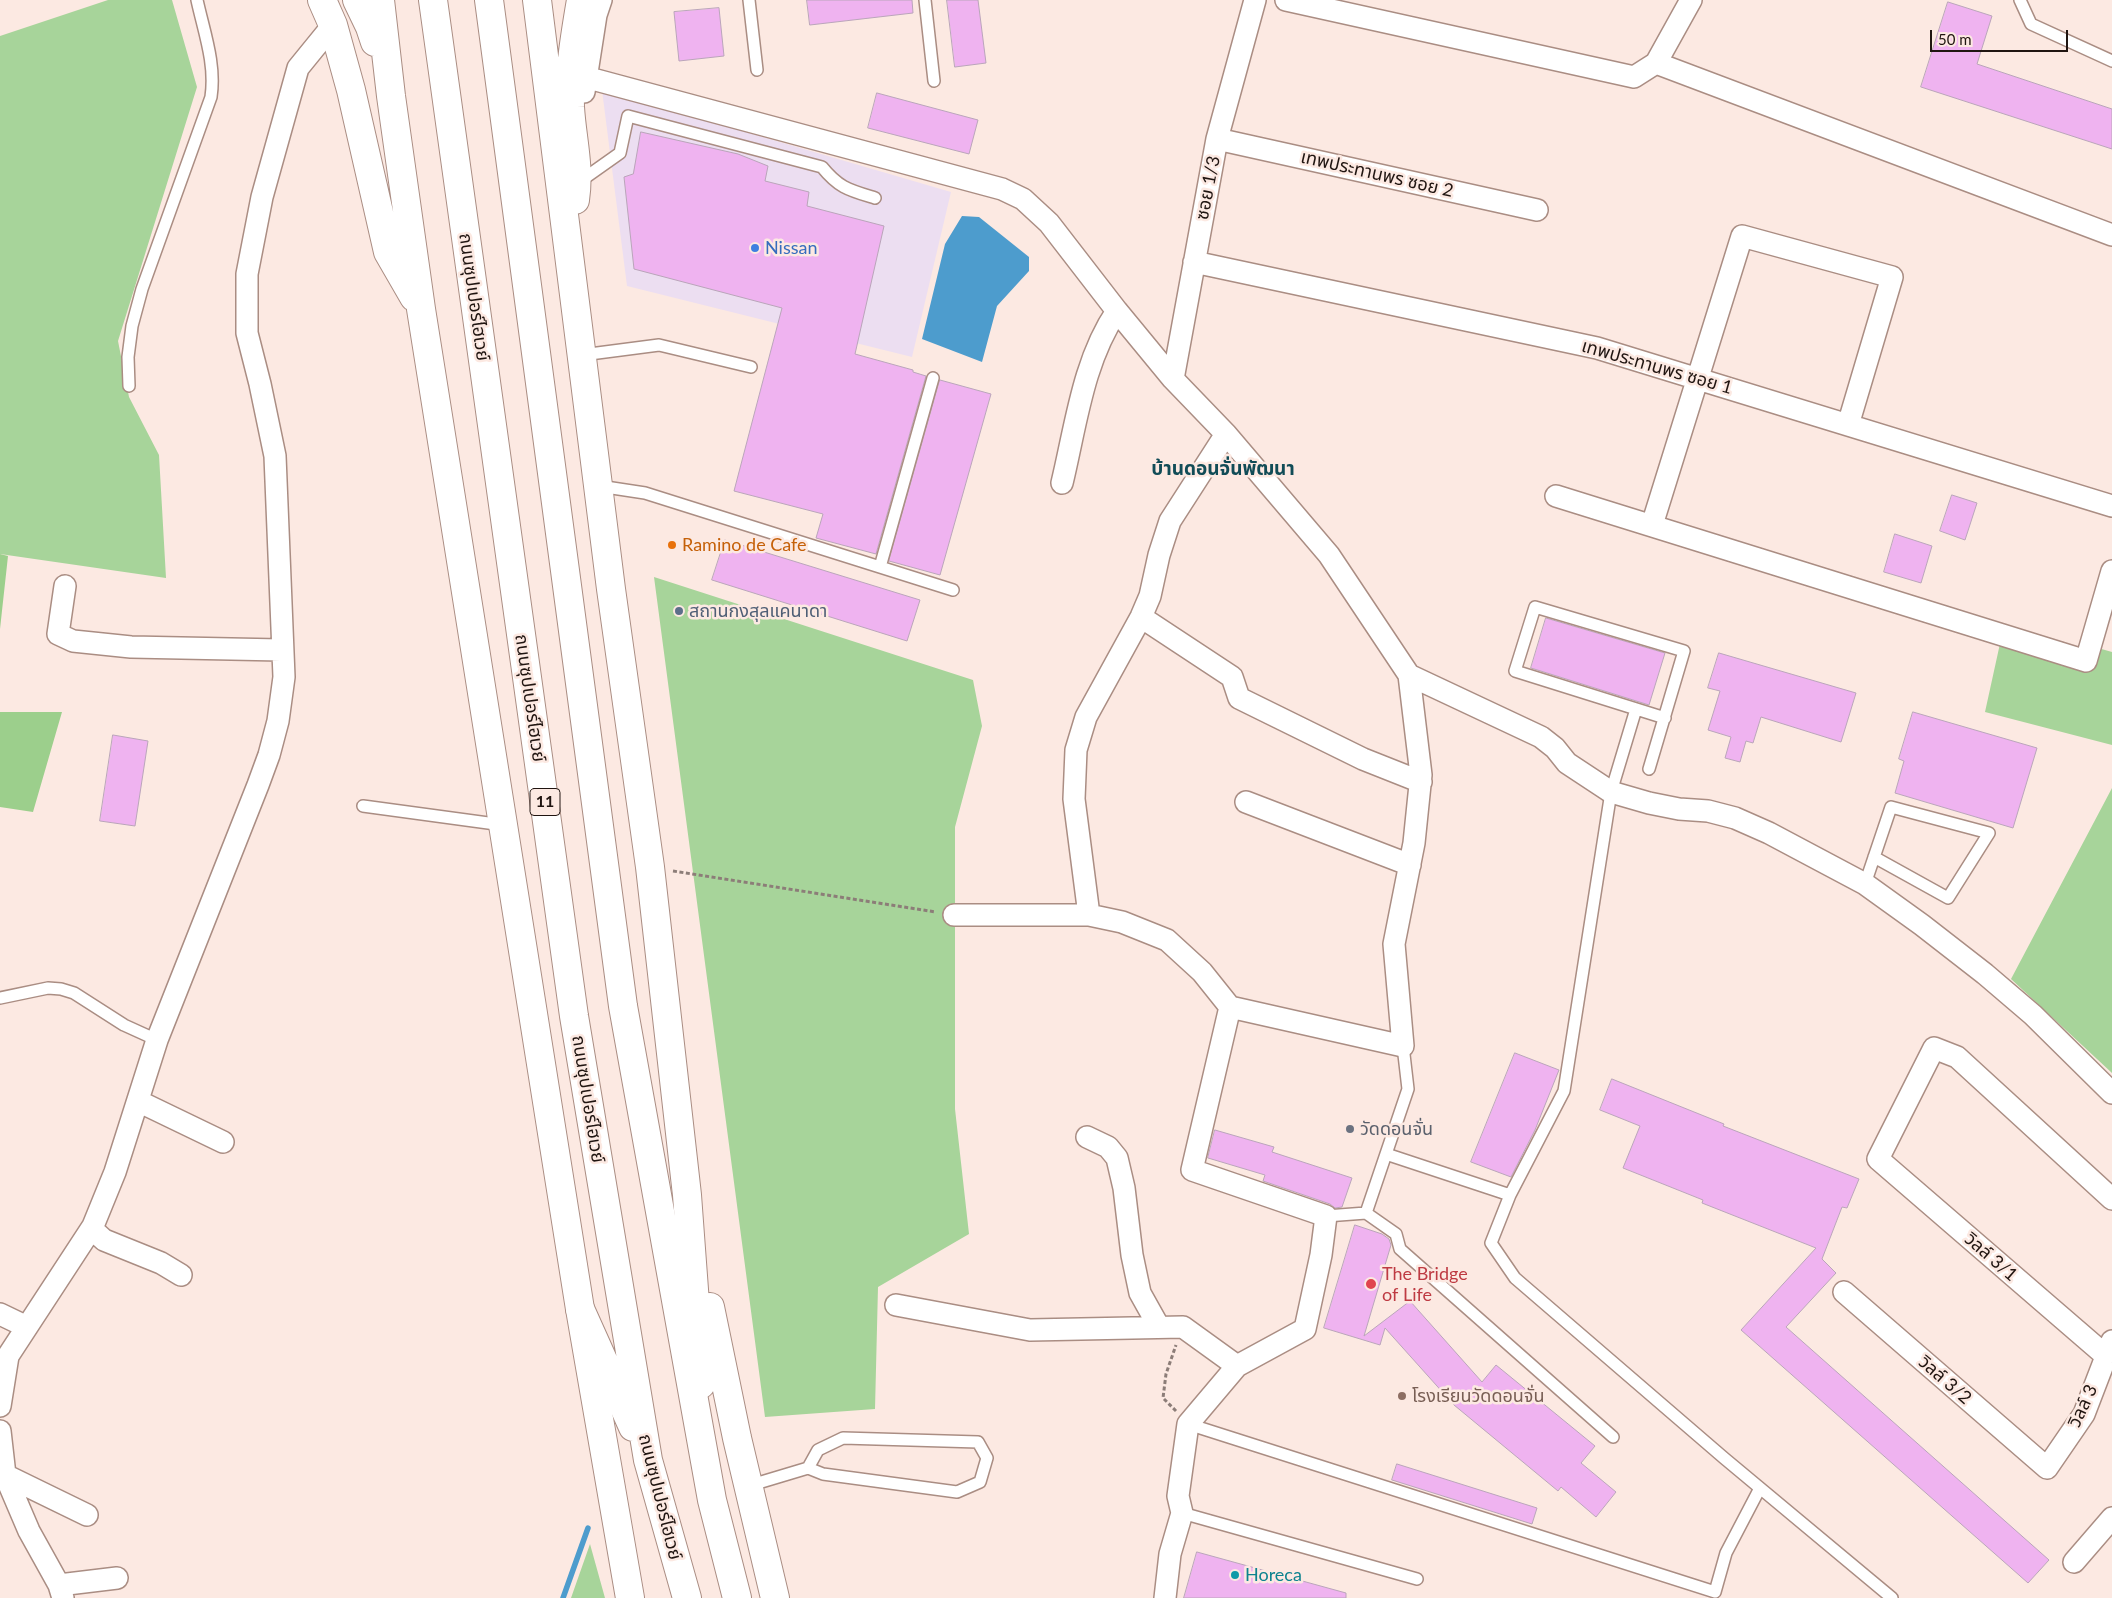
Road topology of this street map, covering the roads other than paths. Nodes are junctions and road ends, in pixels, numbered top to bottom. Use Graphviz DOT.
graph roads {
  1 [pos="197,0"];
  2 [pos="322,0"];
  3 [pos="357,0"];
  4 [pos="380,0"];
  5 [pos="433,0"];
  6 [pos="489,0"];
  7 [pos="537,0"];
  8 [pos="581,0"];
  9 [pos="602,0"];
  10 [pos="749,0"];
  11 [pos="925,0"];
  12 [pos="1255,0"];
  13 [pos="1286,0"];
  14 [pos="1691,0"];
  15 [pos="2020,0"];
  16 [pos="333,25"];
  17 [pos="2112,61"];
  18 [pos="1656,64"];
  19 [pos="757,70"];
  20 [pos="586,77"];
  21 [pos="934,81"];
  22 [pos="391,96"];
  23 [pos="1217,139"];
  24 [pos="577,171"];
  25 [pos="875,198"];
  26 [pos="1537,210"];
  27 [pos="2112,235"];
  28 [pos="568,248"];
  29 [pos="1194,262"];
  30 [pos="421,309"];
  31 [pos="1117,311"];
  32 [pos="582,356"];
  33 [pos="751,367"];
  34 [pos="1698,377"];
  35 [pos="933,378"];
  36 [pos="1173,379"];
  37 [pos="129,386"];
  38 [pos="1848,424"];
  39 [pos="1226,434"];
  40 [pos="1062,483"];
  41 [pos="598,486"];
  42 [pos="1556,496"];
  43 [pos="2112,506"];
  44 [pos="1652,525"];
  45 [pos="880,567"];
  46 [pos="2112,571"];
  47 [pos="65,586"];
  48 [pos="954,590"];
  49 [pos="1141,617"];
  50 [pos="281,650"];
  51 [pos="1409,676"];
  52 [pos="1636,709"];
  53 [pos="1664,718"];
  54 [pos="1650,770"];
  55 [pos="1421,782"];
  56 [pos="1611,792"];
  57 [pos="1246,802"];
  58 [pos="363,806"];
  59 [pos="503,825"];
  60 [pos="1874,857"];
  61 [pos="1410,865"];
  62 [pos="1865,884"];
  63 [pos="954,915"];
  64 [pos="1088,915"];
  65 [pos="0,998"];
  66 [pos="1230,1007"];
  67 [pos="157,1040"];
  68 [pos="1403,1046"];
  69 [pos="2112,1093"];
  70 [pos="138,1101"];
  71 [pos="1087,1137"];
  72 [pos="223,1142"];
  73 [pos="1386,1154"];
  74 [pos="687,1195"];
  75 [pos="1510,1195"];
  76 [pos="2112,1199"];
  77 [pos="1366,1213"];
  78 [pos="1326,1216"];
  79 [pos="92,1229"];
  80 [pos="181,1275"];
  81 [pos="1844,1292"];
  82 [pos="896,1305"];
  83 [pos="580,1309"];
  84 [pos="0,1314"];
  85 [pos="27,1327"];
  86 [pos="1159,1327"];
  87 [pos="2108,1348"];
  88 [pos="1237,1366"];
  89 [pos="0,1406"];
  90 [pos="1188,1424"];
  91 [pos="0,1431"];
  92 [pos="1613,1436"];
  93 [pos="648,1460"];
  94 [pos="808,1468"];
  95 [pos="2047,1468"];
  96 [pos="708,1472"];
  97 [pos="5,1475"];
  98 [pos="748,1486"];
  99 [pos="1760,1488"];
  100 [pos="1182,1513"];
  101 [pos="87,1515"];
  102 [pos="2112,1518"];
  103 [pos="2074,1562"];
  104 [pos="117,1578"];
  105 [pos="1417,1579"];
  106 [pos="61,1592"];
  107 [pos="630,1598"];
  108 [pos="687,1598"];
  109 [pos="737,1598"];
  110 [pos="775,1598"];
  111 [pos="1165,1598"];
  112 [pos="1892,1598"];
  1 -- 37 [label="lane"];
  2 -- 16 [label="main road"];
  3 -- 22 [label="main road"];
  4 -- 22 [label="main road"];
  5 -- 93 [label="main road, ถนนซุปเปอร์ไฮเวย์ / 11"];
  6 -- 96 [label="main road"];
  7 -- 28 [label="main road"];
  8 -- 24 [label="main road"];
  9 -- 20 [label="street"];
  10 -- 19 [label="lane"];
  11 -- 21 [label="lane"];
  12 -- 23 [label="street, ซอย 1/3"];
  13 -- 18 [label="street"];
  14 -- 18 [label="street"];
  15 -- 17 [label="lane"];
  16 -- 30 [label="main road"];
  16 -- 50 [label="street"];
  18 -- 27 [label="street"];
  20 -- 24 [label="street"];
  20 -- 31 [label="street"];
  22 -- 30 [label="main road"];
  23 -- 26 [label="street, เทพประทานพร ซอย 2"];
  23 -- 29 [label="street, ซอย 1/3"];
  24 -- 25 [label="lane"];
  24 -- 28 [label="main road"];
  28 -- 32 [label="main road"];
  29 -- 34 [label="street, เทพประทานพร ซอย 1"];
  29 -- 36 [label="street, ซอย 1/3"];
  30 -- 59 [label="main road"];
  31 -- 36 [label="street"];
  31 -- 40 [label="street"];
  32 -- 33 [label="lane"];
  32 -- 41 [label="main road"];
  34 -- 38 [label="street, เทพประทานพร ซอย 1"];
  34 -- 38 [label="street"];
  34 -- 44 [label="street"];
  35 -- 45 [label="lane"];
  36 -- 39 [label="street"];
  38 -- 43 [label="street, เทพประทานพร ซอย 1"];
  39 -- 49 [label="street"];
  39 -- 51 [label="street"];
  41 -- 45 [label="lane"];
  41 -- 74 [label="main road"];
  42 -- 44 [label="street"];
  44 -- 46 [label="street"];
  45 -- 48 [label="lane"];
  47 -- 50 [label="street"];
  49 -- 55 [label="street"];
  49 -- 64 [label="street"];
  50 -- 67 [label="street"];
  51 -- 55 [label="street"];
  51 -- 56 [label="street"];
  52 -- 53 [label="lane"];
  52 -- 53 [label="lane"];
  52 -- 56 [label="lane"];
  53 -- 54 [label="lane"];
  55 -- 61 [label="street"];
  56 -- 62 [label="street"];
  56 -- 75 [label="lane"];
  57 -- 61 [label="street"];
  58 -- 59 [label="lane"];
  59 -- 83 [label="main road"];
  60 -- 60 [label="lane"];
  60 -- 62 [label="lane"];
  61 -- 68 [label="street"];
  62 -- 69 [label="street"];
  63 -- 64 [label="street"];
  64 -- 66 [label="street"];
  65 -- 67 [label="lane"];
  66 -- 68 [label="street"];
  66 -- 78 [label="street"];
  67 -- 70 [label="street"];
  68 -- 73 [label="lane"];
  70 -- 72 [label="street"];
  70 -- 79 [label="street"];
  71 -- 86 [label="street"];
  73 -- 75 [label="lane"];
  73 -- 77 [label="lane"];
  74 -- 96 [label="main road"];
  74 -- 98 [label="main road"];
  75 -- 99 [label="lane"];
  76 -- 87 [label="street, วิลล์ 3/1"];
  77 -- 78 [label="lane"];
  77 -- 92 [label="lane"];
  78 -- 88 [label="street"];
  79 -- 80 [label="street"];
  79 -- 85 [label="street"];
  81 -- 95 [label="street, วิลล์ 3/2"];
  82 -- 86 [label="street"];
  83 -- 93 [label="main road"];
  83 -- 107 [label="main road"];
  84 -- 85 [label="street"];
  85 -- 89 [label="street"];
  86 -- 88 [label="street"];
  87 -- 95 [label="street, วิลล์ 3"];
  88 -- 90 [label="street"];
  90 -- 99 [label="lane"];
  90 -- 100 [label="street"];
  91 -- 97 [label="street"];
  93 -- 108 [label="main road, ถนนซุปเปอร์ไฮเวย์ / 11"];
  94 -- 94 [label="lane"];
  94 -- 98 [label="lane"];
  96 -- 109 [label="main road"];
  97 -- 101 [label="street"];
  97 -- 106 [label="street"];
  98 -- 110 [label="main road"];
  99 -- 112 [label="lane"];
  100 -- 105 [label="lane"];
  100 -- 111 [label="street"];
  102 -- 103 [label="street"];
  104 -- 106 [label="street"];
}
